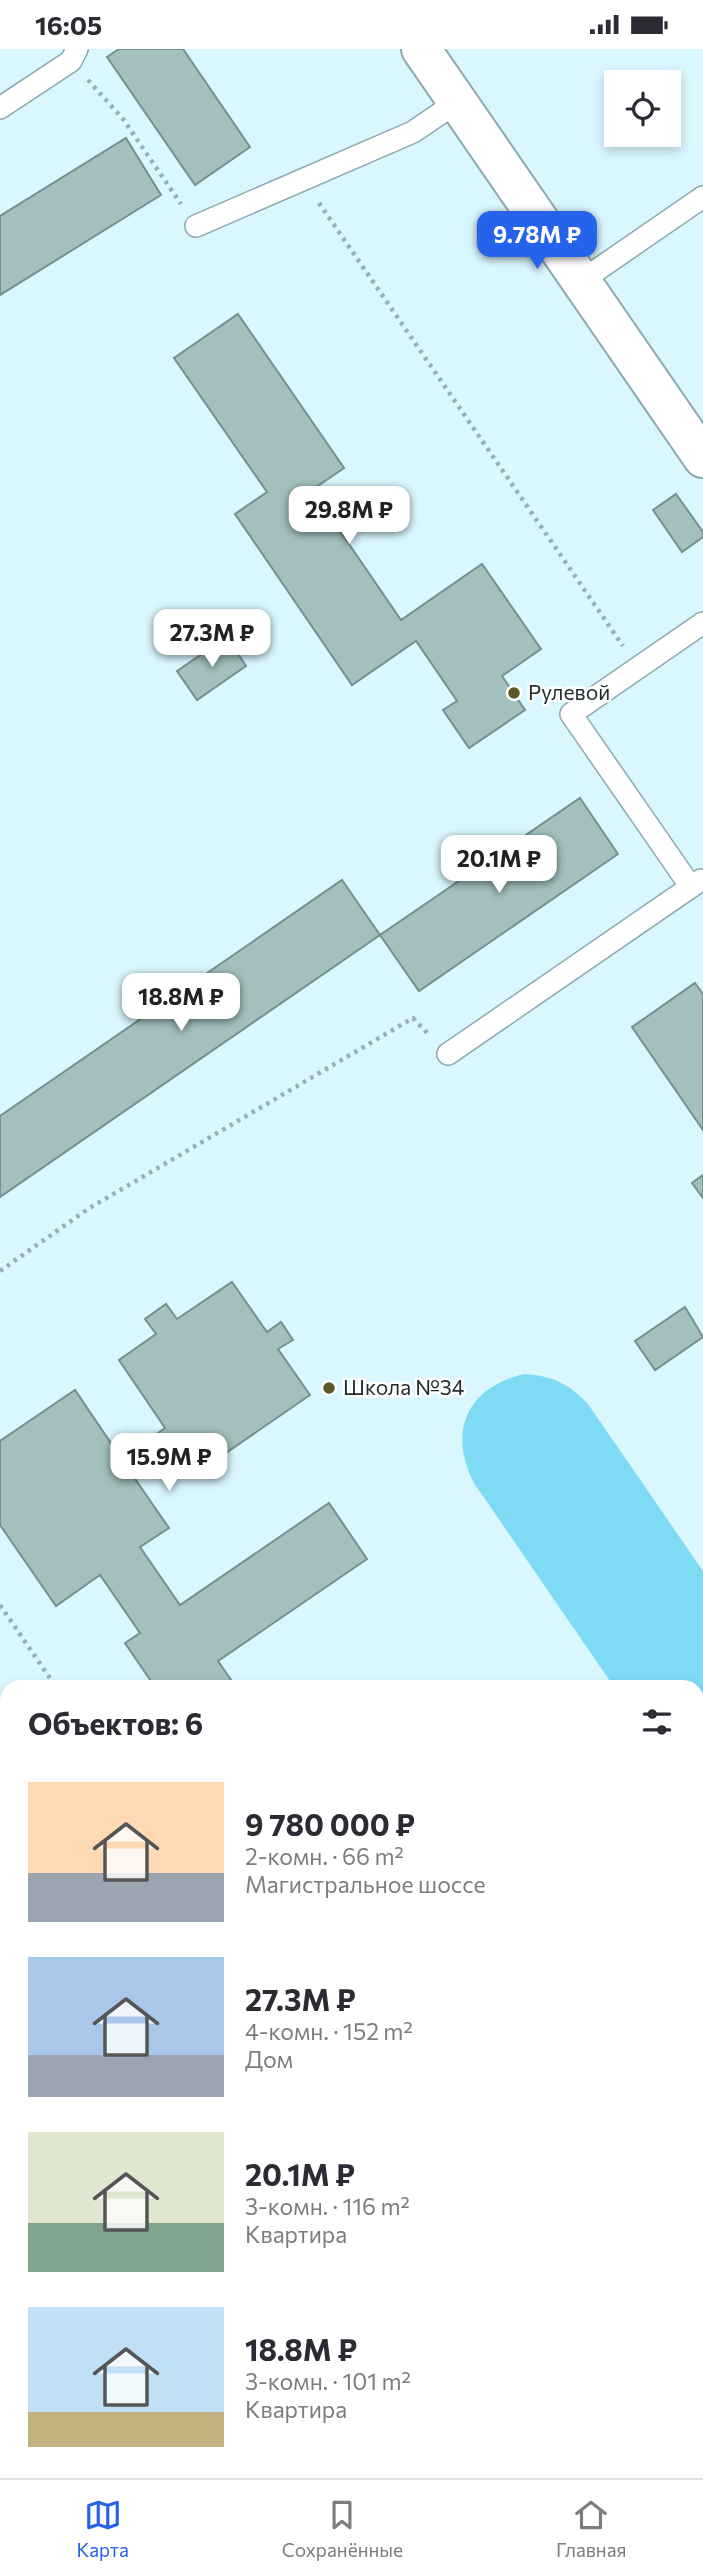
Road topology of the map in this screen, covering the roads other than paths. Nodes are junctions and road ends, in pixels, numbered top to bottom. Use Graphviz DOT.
graph roads {
  1 [pos="421,49"];
  2 [pos="74,55"];
  3 [pos="457,102"];
  4 [pos="0,108"];
  5 [pos="703,197"];
  6 [pos="196,226"];
  7 [pos="581,281"];
  8 [pos="703,458"];
  9 [pos="703,623"];
  10 [pos="697,883"];
  11 [pos="448,1054"];
  1 -- 3 [label="main road"];
  2 -- 4 [label="lane"];
  3 -- 6 [label="lane"];
  3 -- 7 [label="main road"];
  5 -- 7 [label="lane"];
  7 -- 8 [label="main road"];
  9 -- 10 [label="lane"];
  10 -- 11 [label="lane"];
}
